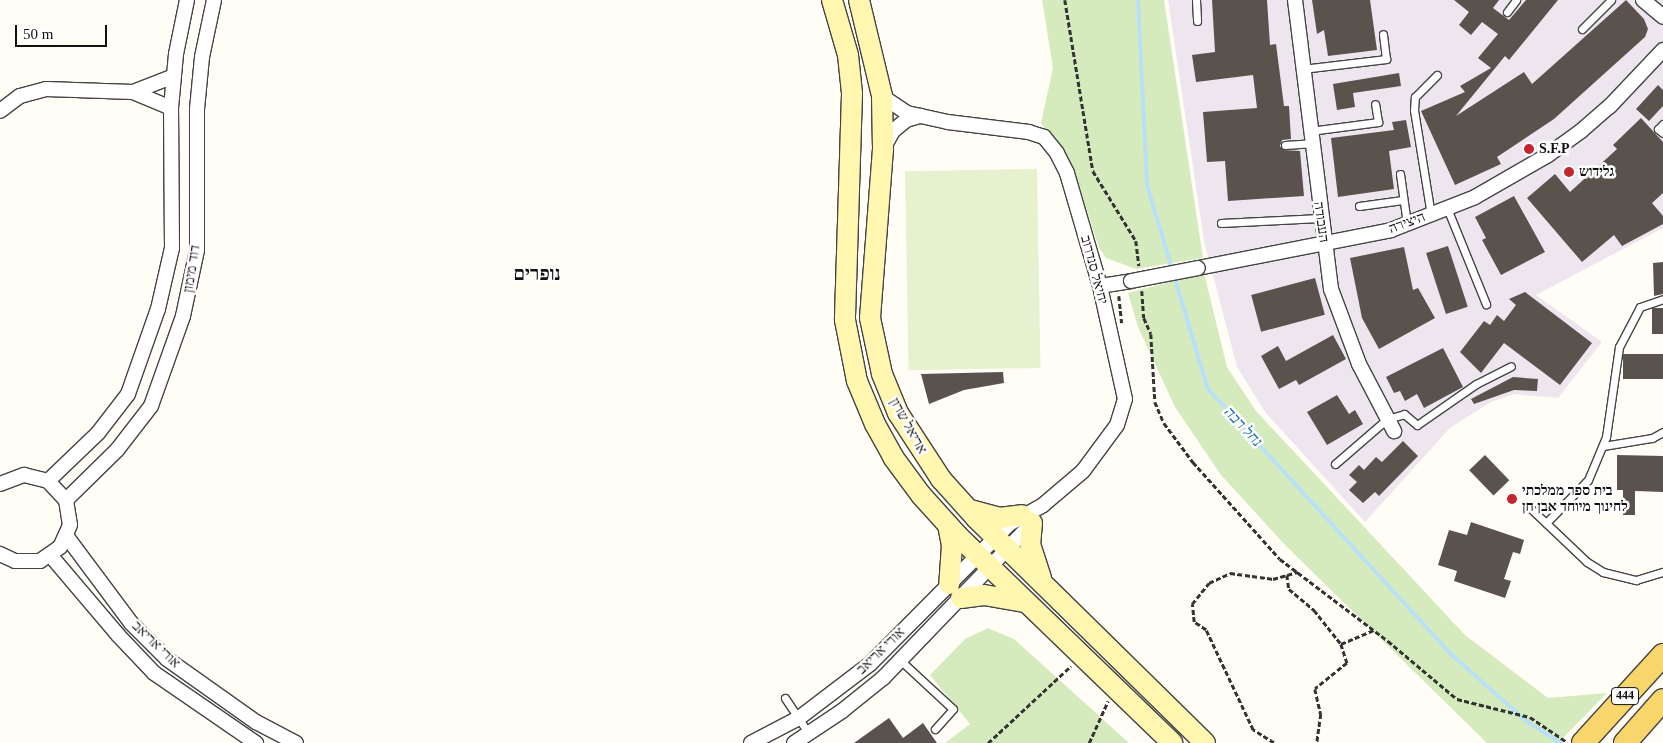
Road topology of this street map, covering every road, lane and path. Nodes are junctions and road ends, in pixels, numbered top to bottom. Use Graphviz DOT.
graph roads {
  1 [pos="187,0"];
  2 [pos="214,0"];
  3 [pos="832,0"];
  4 [pos="859,0"];
  5 [pos="1065,0"];
  6 [pos="1196,0"];
  7 [pos="1295,0"];
  8 [pos="1516,0"];
  9 [pos="1611,0"];
  10 [pos="1643,0"];
  11 [pos="1507,12"];
  12 [pos="1663,17"];
  13 [pos="1197,21"];
  14 [pos="1582,28"];
  15 [pos="1383,34"];
  16 [pos="1661,55"];
  17 [pos="1302,69"];
  18 [pos="1437,75"];
  19 [pos="174,76"];
  20 [pos="133,92"];
  21 [pos="882,96"];
  22 [pos="1376,104"];
  23 [pos="171,108"];
  24 [pos="0,111"];
  25 [pos="920,116"];
  26 [pos="1663,124"];
  27 [pos="1663,133"];
  28 [pos="1310,137"];
  29 [pos="1285,146"];
  30 [pos="883,149"];
  31 [pos="1400,174"];
  32 [pos="1403,200"];
  33 [pos="1359,206"];
  34 [pos="1447,208"];
  35 [pos="1430,215"];
  36 [pos="1320,218"];
  37 [pos="1220,223"];
  38 [pos="1407,224"];
  39 [pos="1324,245"];
  40 [pos="1133,282"];
  41 [pos="1100,286"];
  42 [pos="1663,299"];
  43 [pos="1486,304"];
  44 [pos="1123,332"];
  45 [pos="1511,366"];
  46 [pos="1387,419"];
  47 [pos="1394,431"];
  48 [pos="1663,432"];
  49 [pos="1603,446"];
  50 [pos="1335,464"];
  51 [pos="48,481"];
  52 [pos="0,483"];
  53 [pos="66,500"];
  54 [pos="1528,506"];
  55 [pos="968,510"];
  56 [pos="1027,519"];
  57 [pos="1546,523"];
  58 [pos="948,525"];
  59 [pos="67,537"];
  60 [pos="1002,543"];
  61 [pos="1,556"];
  62 [pos="51,556"];
  63 [pos="984,562"];
  64 [pos="1298,572"];
  65 [pos="1663,572"];
  66 [pos="1287,575"];
  67 [pos="1044,584"];
  68 [pos="955,591"];
  69 [pos="1025,602"];
  70 [pos="1374,630"];
  71 [pos="1341,644"];
  72 [pos="1663,655"];
  73 [pos="1081,656"];
  74 [pos="900,660"];
  75 [pos="1113,688"];
  76 [pos="785,698"];
  77 [pos="1663,700"];
  78 [pos="799,718"];
  79 [pos="936,729"];
  80 [pos="809,734"];
  81 [pos="1580,741"];
  82 [pos="256,743"];
  83 [pos="296,743"];
  84 [pos="751,743"];
  85 [pos="794,743"];
  86 [pos="988,743"];
  87 [pos="1090,743"];
  88 [pos="1172,743"];
  89 [pos="1205,743"];
  90 [pos="1274,743"];
  91 [pos="1318,743"];
  92 [pos="1625,743"];
  1 -- 19 [label="street, דוד מימון"];
  2 -- 53 [label="street, דוד מימון"];
  3 -- 58 [label="main road, אריאל שרון"];
  4 -- 21 [label="main road, אריאל שרון"];
  5 -- 40 [label="path"];
  6 -- 13 [label="lane"];
  7 -- 17 [label="street, העבודה"];
  8 -- 11 [label="lane"];
  9 -- 14 [label="lane"];
  10 -- 12 [label="street"];
  15 -- 17 [label="lane"];
  16 -- 34 [label="street, היצירה"];
  17 -- 28 [label="street, העבודה"];
  18 -- 35 [label="lane"];
  19 -- 20 [label="street"];
  19 -- 23 [label="street, דוד מימון"];
  20 -- 23 [label="street"];
  20 -- 24 [label="street"];
  21 -- 25 [label="street, יחיאל סנדרוב"];
  21 -- 30 [label="main road, אריאל שרון"];
  22 -- 28 [label="lane"];
  23 -- 51 [label="street, דוד מימון"];
  25 -- 30 [label="street"];
  25 -- 41 [label="street, יחיאל סנדרוב"];
  26 -- 27 [label="lane"];
  28 -- 29 [label="lane"];
  28 -- 36 [label="street, העבודה"];
  30 -- 55 [label="main road, אריאל שרון"];
  31 -- 32 [label="lane"];
  32 -- 33 [label="lane"];
  32 -- 38 [label="lane"];
  34 -- 35 [label="street, היצירה"];
  34 -- 43 [label="lane"];
  35 -- 38 [label="street, היצירה"];
  36 -- 37 [label="lane"];
  36 -- 39 [label="street, העבודה"];
  38 -- 39 [label="street, היצירה"];
  39 -- 40 [label="street, היצירה, bridge"];
  39 -- 46 [label="street, העבודה"];
  40 -- 41 [label="street, היצירה"];
  40 -- 44 [label="path"];
  40 -- 64 [label="path"];
  41 -- 56 [label="street, יחיאל סנדרוב"];
  42 -- 49 [label="lane"];
  45 -- 46 [label="lane"];
  46 -- 47 [label="street, העבודה"];
  46 -- 50 [label="lane"];
  48 -- 49 [label="lane"];
  49 -- 57 [label="lane"];
  51 -- 52 [label="street"];
  51 -- 53 [label="street"];
  53 -- 59 [label="street"];
  54 -- 57 [label="lane"];
  55 -- 56 [label="main road"];
  55 -- 60 [label="main road, אריאל שרון"];
  56 -- 60 [label="street, יחיאל סנדרוב"];
  56 -- 60 [label="street, יחיאל סנדרוב"];
  56 -- 67 [label="main road"];
  57 -- 65 [label="lane"];
  58 -- 63 [label="main road, אריאל שרון"];
  58 -- 68 [label="main road"];
  59 -- 62 [label="street"];
  59 -- 83 [label="street, אורי אריאב"];
  60 -- 63 [label="street, אורי אריאב"];
  60 -- 63 [label="street, יחיאל סנדרוב"];
  60 -- 67 [label="main road, אריאל שרון"];
  61 -- 62 [label="street"];
  62 -- 82 [label="street, אורי אריאב"];
  63 -- 68 [label="street, אורי אריאב"];
  63 -- 68 [label="street, אורי אריאב"];
  63 -- 69 [label="main road, אריאל שרון"];
  64 -- 66 [label="path"];
  64 -- 70 [label="path"];
  66 -- 71 [label="path"];
  66 -- 90 [label="path"];
  67 -- 89 [label="main road, אריאל שרון"];
  68 -- 69 [label="main road"];
  68 -- 74 [label="street, אורי אריאב"];
  68 -- 78 [label="street, אורי אריאב"];
  69 -- 73 [label="main road, אריאל שרון"];
  70 -- 71 [label="path"];
  70 -- 81 [label="path"];
  71 -- 91 [label="path"];
  72 -- 81 [label="main road, 444"];
  73 -- 75 [label="main road, אריאל שרון"];
  73 -- 86 [label="path"];
  74 -- 79 [label="lane"];
  74 -- 80 [label="street, אורי אריאב"];
  75 -- 87 [label="path"];
  75 -- 88 [label="main road, אריאל שרון"];
  76 -- 78 [label="lane"];
  77 -- 92 [label="main road, 444"];
  78 -- 80 [label="lane"];
  78 -- 84 [label="street, אורי אריאב"];
  80 -- 85 [label="street, אורי אריאב"];
}
